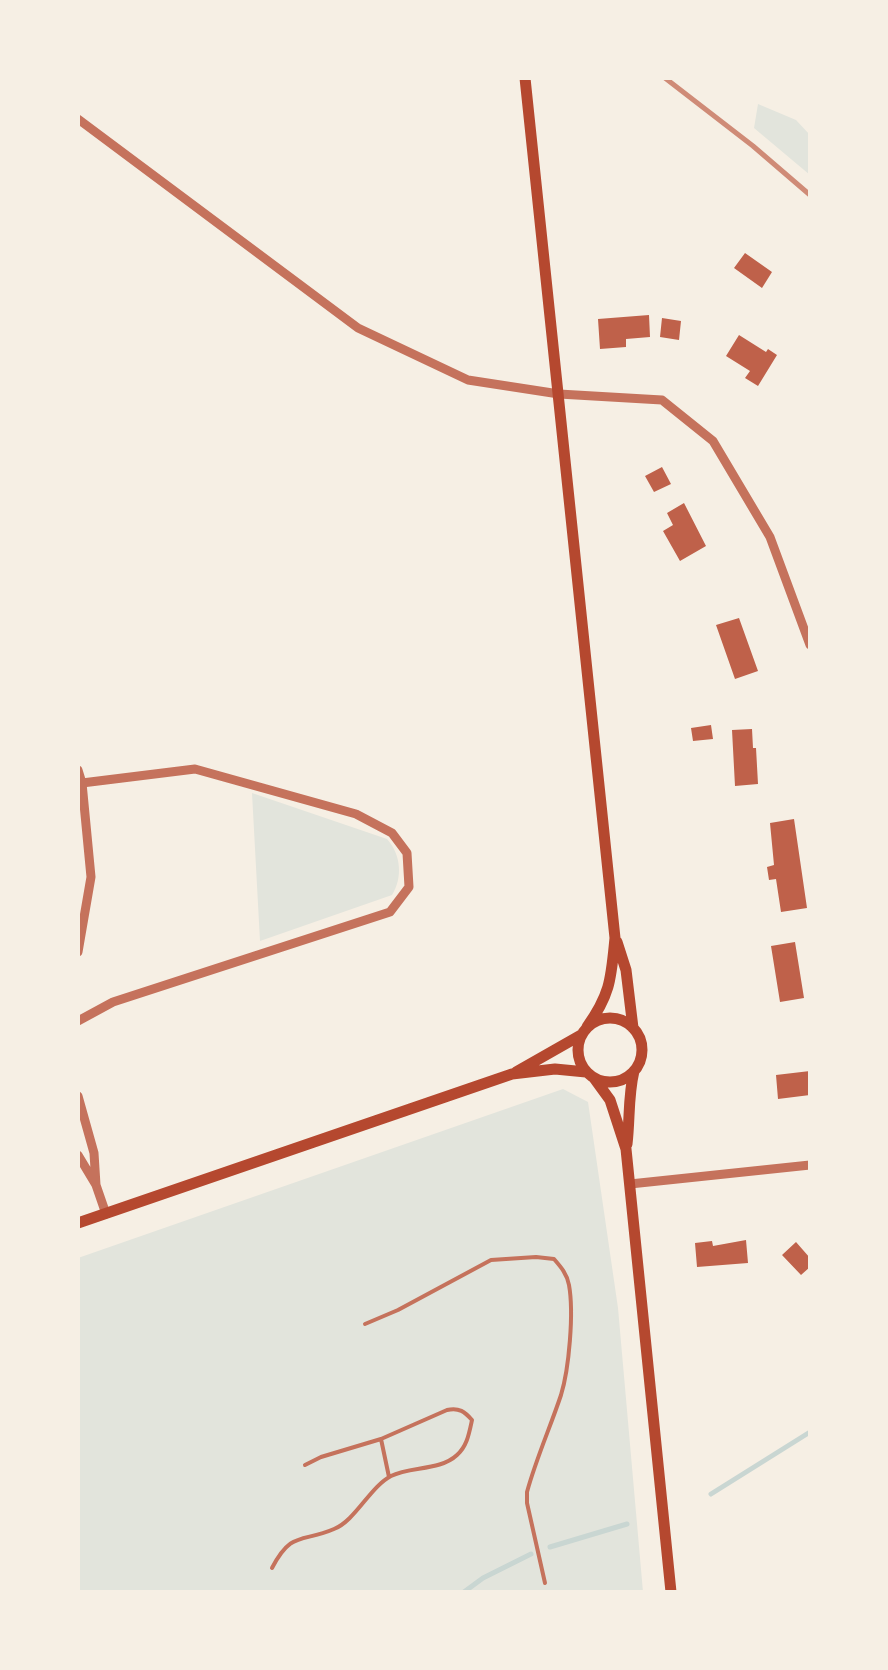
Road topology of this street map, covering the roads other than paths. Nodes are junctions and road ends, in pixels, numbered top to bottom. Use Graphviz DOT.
graph roads {
  1 [pos="525,78"];
  2 [pos="78,119"];
  3 [pos="559,394"];
  4 [pos="810,645"];
  5 [pos="78,770"];
  6 [pos="82,783"];
  7 [pos="616,938"];
  8 [pos="78,952"];
  9 [pos="78,1021"];
  10 [pos="633,1028"];
  11 [pos="584,1031"];
  12 [pos="634,1071"];
  13 [pos="512,1074"];
  14 [pos="590,1075"];
  15 [pos="78,1096"];
  16 [pos="626,1148"];
  17 [pos="78,1155"];
  18 [pos="810,1165"];
  19 [pos="630,1184"];
  20 [pos="96,1185"];
  21 [pos="106,1214"];
  22 [pos="78,1223"];
  23 [pos="365,1324"];
  24 [pos="381,1439"];
  25 [pos="306,1465"];
  26 [pos="389,1477"];
  27 [pos="272,1568"];
  28 [pos="545,1583"];
  29 [pos="671,1592"];
  1 -- 3 [label="main road"];
  2 -- 3 [label="street"];
  3 -- 4 [label="street"];
  3 -- 7 [label="main road"];
  5 -- 6 [label="street"];
  6 -- 8 [label="street"];
  6 -- 9 [label="street"];
  7 -- 10 [label="main road"];
  7 -- 11 [label="main road"];
  10 -- 11 [label="main road"];
  10 -- 12 [label="main road"];
  11 -- 13 [label="main road"];
  11 -- 14 [label="main road"];
  12 -- 14 [label="main road"];
  12 -- 16 [label="main road"];
  13 -- 14 [label="main road"];
  13 -- 21 [label="main road"];
  14 -- 16 [label="main road"];
  15 -- 20 [label="street"];
  16 -- 19 [label="main road"];
  17 -- 20 [label="street"];
  18 -- 19 [label="street"];
  19 -- 29 [label="main road"];
  20 -- 21 [label="street"];
  21 -- 22 [label="main road"];
  23 -- 28 [label="lane"];
  24 -- 25 [label="lane"];
  24 -- 26 [label="lane"];
  24 -- 26 [label="lane"];
  26 -- 27 [label="lane"];
}
